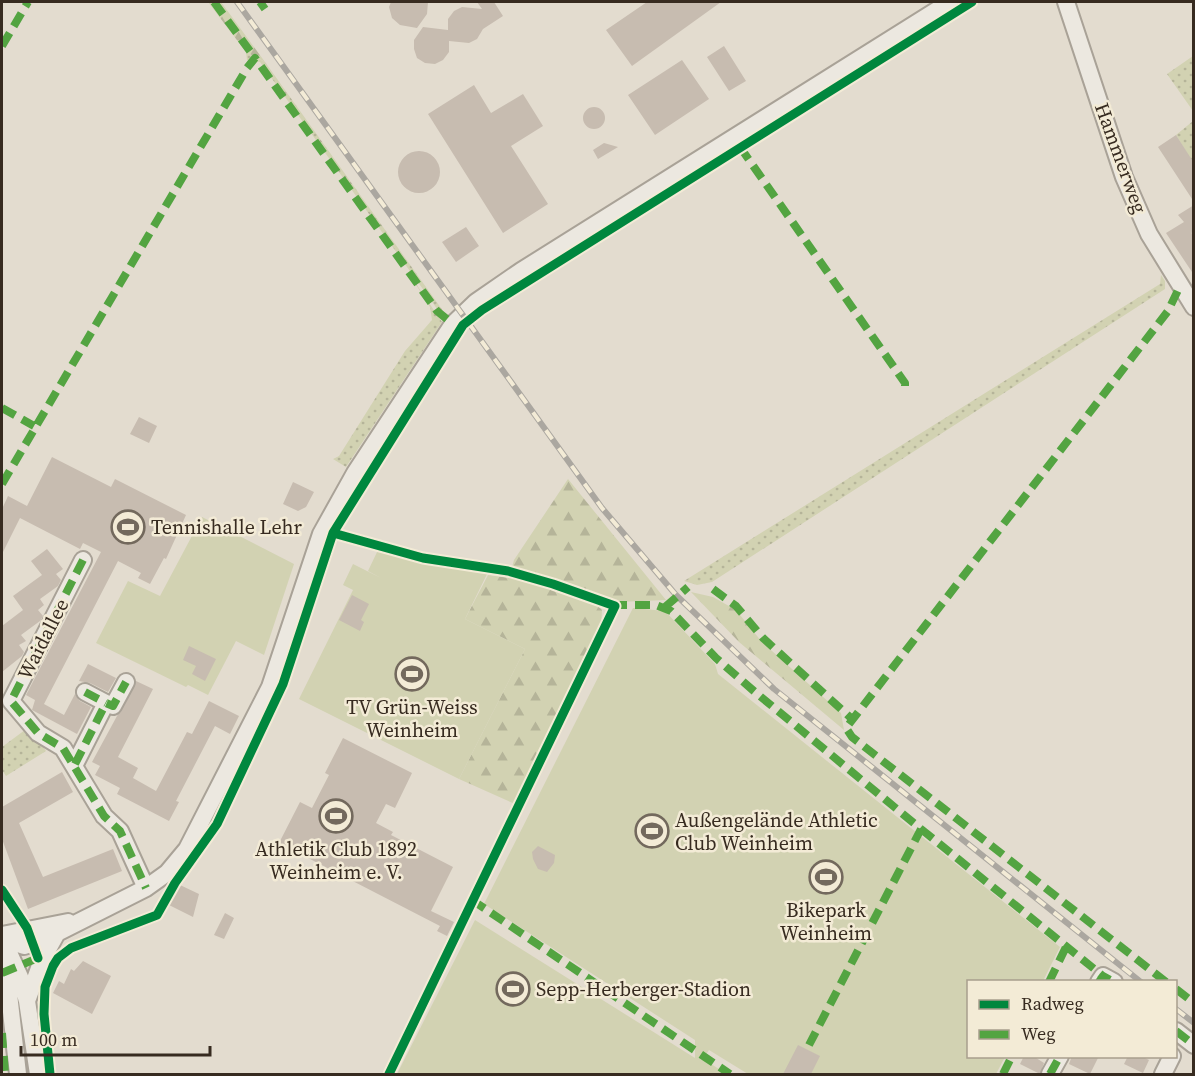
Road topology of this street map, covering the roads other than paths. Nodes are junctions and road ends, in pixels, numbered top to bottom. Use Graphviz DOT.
graph roads {
  1 [pos="950,2"];
  2 [pos="1066,2"];
  3 [pos="1194,307"];
  4 [pos="83,560"];
  5 [pos="126,682"];
  6 [pos="85,692"];
  7 [pos="106,702"];
  8 [pos="75,764"];
  9 [pos="146,888"];
  10 [pos="78,921"];
  11 [pos="57,933"];
  12 [pos="2,937"];
  13 [pos="27,1001"];
  14 [pos="1059,1058"];
  15 [pos="1171,1058"];
  16 [pos="18,1074"];
  17 [pos="38,1074"];
  18 [pos="1050,1074"];
  19 [pos="1163,1074"];
  1 -- 9 [label="street"];
  2 -- 3 [label="street, Hammerweg"];
  4 -- 8 [label="street, Waidallee"];
  5 -- 7 [label="street"];
  6 -- 7 [label="street"];
  7 -- 8 [label="street"];
  8 -- 9 [label="street, Waidallee"];
  9 -- 10 [label="street"];
  10 -- 11 [label="street"];
  10 -- 12 [label="street"];
  11 -- 12 [label="street"];
  11 -- 13 [label="street"];
  12 -- 13 [label="street"];
  12 -- 16 [label="street"];
  13 -- 17 [label="street"];
  14 -- 18 [label="street"];
  15 -- 19 [label="street"];
}
